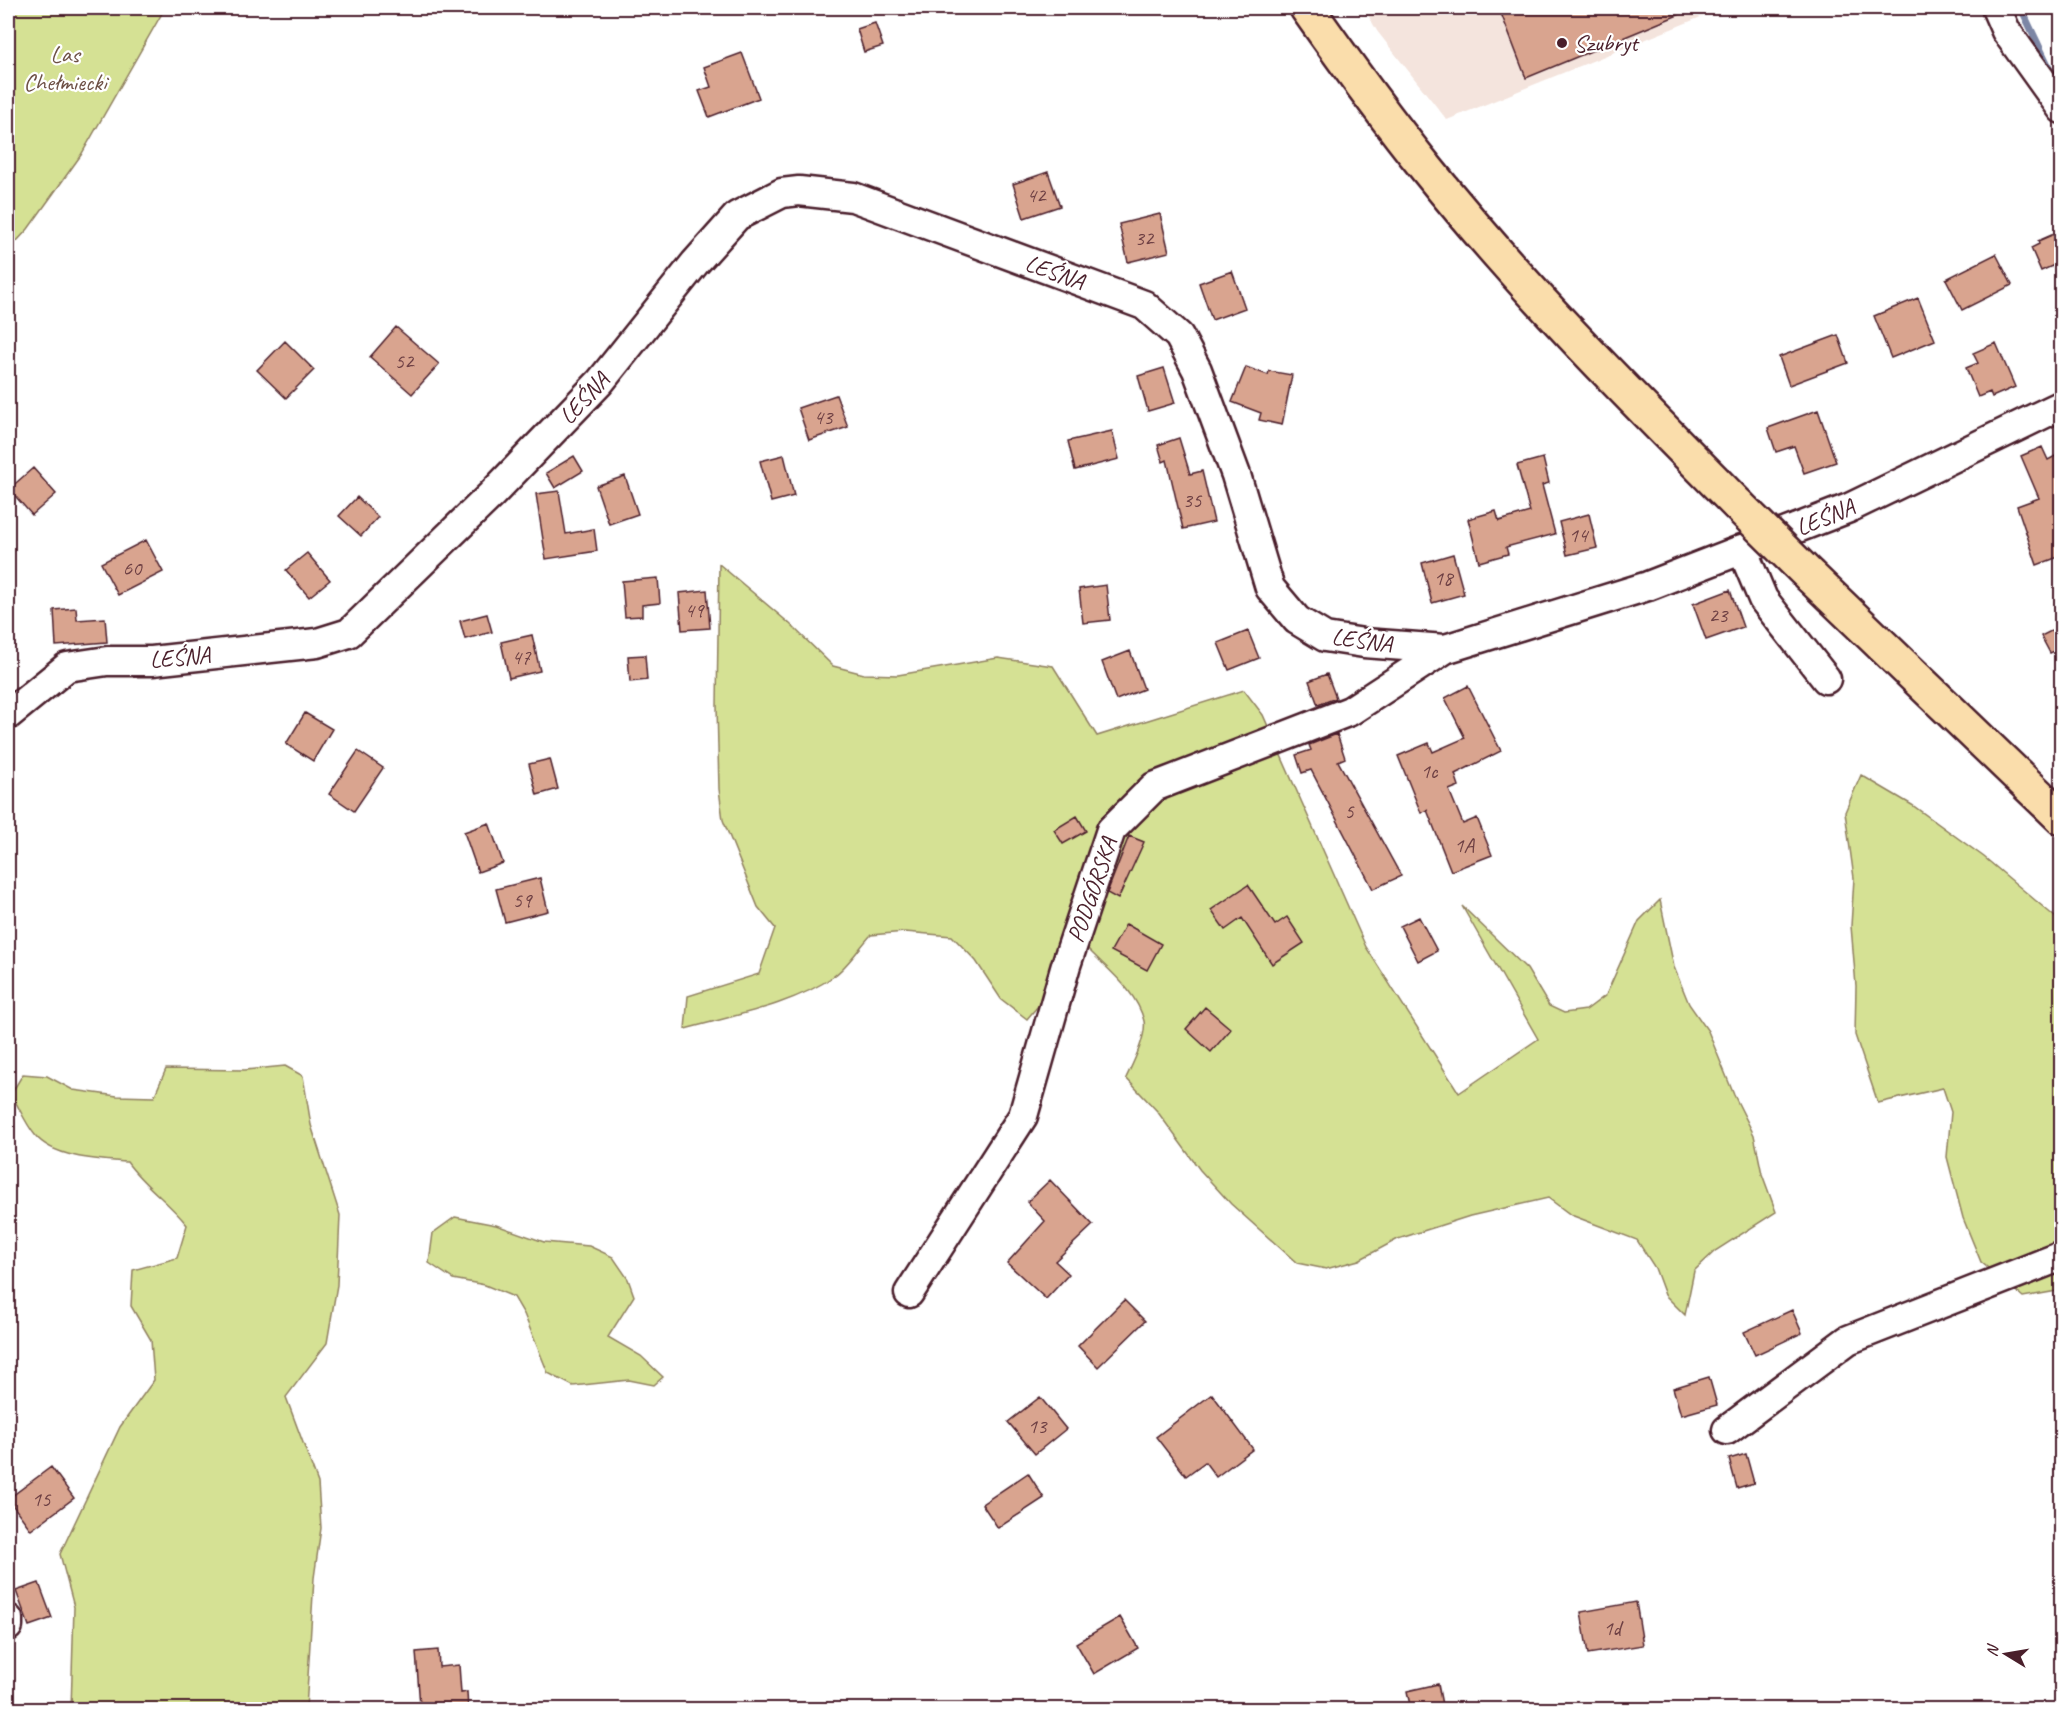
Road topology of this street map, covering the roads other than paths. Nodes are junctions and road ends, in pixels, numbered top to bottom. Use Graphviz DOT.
graph roads {
  1 [pos="1307,8"];
  2 [pos="1996,8"];
  3 [pos="2061,109"];
  4 [pos="2061,405"];
  5 [pos="1742,549"];
  6 [pos="1445,649"];
  7 [pos="1826,679"];
  8 [pos="8,715"];
  9 [pos="2061,818"];
  10 [pos="2061,1256"];
  11 [pos="909,1293"];
  12 [pos="1726,1430"];
  13 [pos="8,1618"];
  14 [pos="8,1626"];
  1 -- 9 [label="main road, bridge"];
  2 -- 3 [label="street"];
  4 -- 5 [label="street, LEŚNA"];
  5 -- 6 [label="street, LEŚNA"];
  5 -- 7 [label="street"];
  6 -- 8 [label="street, LEŚNA"];
  6 -- 11 [label="street, PODGÓRSKA"];
  10 -- 12 [label="street"];
  13 -- 14 [label="street"];
}
